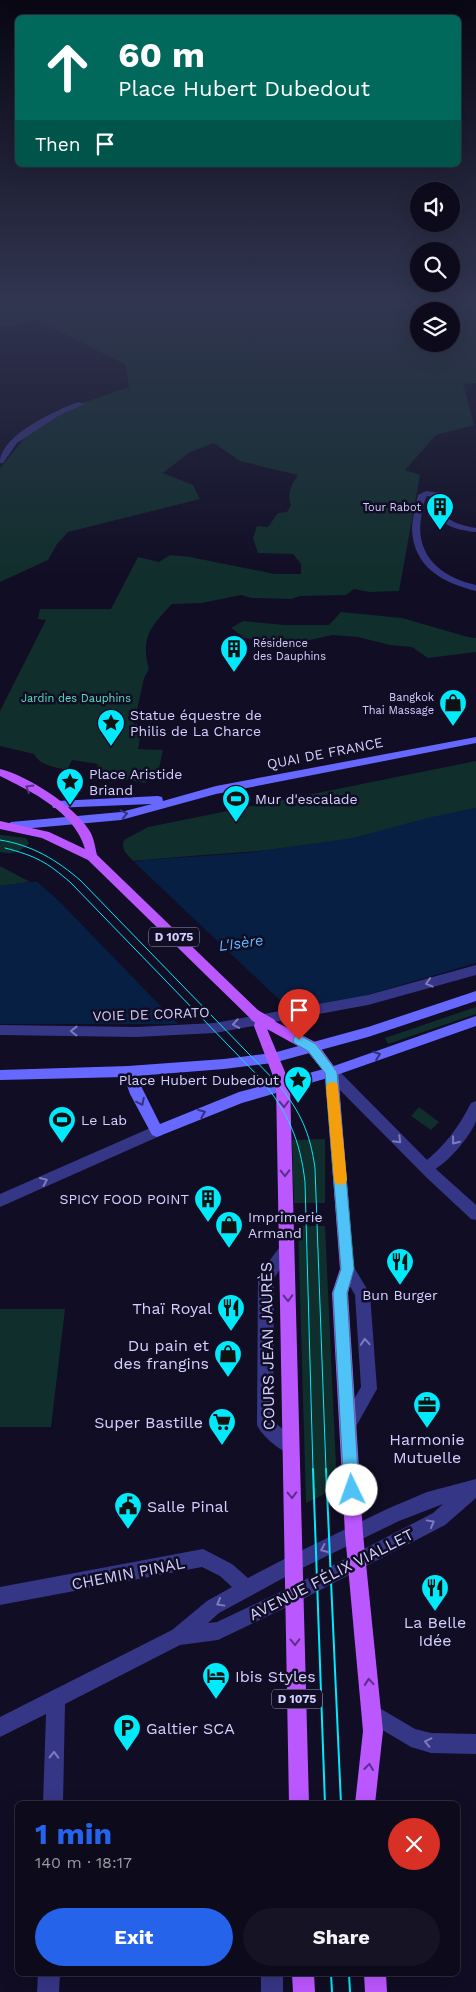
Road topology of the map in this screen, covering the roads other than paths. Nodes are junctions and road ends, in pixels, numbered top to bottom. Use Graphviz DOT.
graph roads {
  1 [pos="81,404"];
  2 [pos="0,461"];
  3 [pos="476,530"];
  4 [pos="476,588"];
  5 [pos="476,740"];
  6 [pos="0,772"];
  7 [pos="181,799"];
  8 [pos="57,805"];
  9 [pos="75,820"];
  10 [pos="5,826"];
  11 [pos="92,857"];
  12 [pos="476,970"];
  13 [pos="476,996"];
  14 [pos="476,1021"];
  15 [pos="262,1022"];
  16 [pos="0,1030"];
  17 [pos="312,1048"];
  18 [pos="273,1058"];
  19 [pos="128,1071"];
  20 [pos="331,1072"];
  21 [pos="0,1075"];
  22 [pos="283,1084"];
  23 [pos="476,1107"];
  24 [pos="157,1131"];
  25 [pos="430,1171"];
  26 [pos="0,1201"];
  27 [pos="476,1214"];
  28 [pos="287,1249"];
  29 [pos="347,1269"];
  30 [pos="348,1424"];
  31 [pos="290,1446"];
  32 [pos="474,1488"];
  33 [pos="354,1534"];
  34 [pos="357,1562"];
  35 [pos="294,1563"];
  36 [pos="247,1589"];
  37 [pos="295,1594"];
  38 [pos="0,1596"];
  39 [pos="178,1636"];
  40 [pos="56,1698"];
  41 [pos="371,1712"];
  42 [pos="0,1727"];
  43 [pos="476,1744"];
  44 [pos="53,1801"];
  45 [pos="300,1801"];
  46 [pos="365,1801"];
  47 [pos="49,1976"];
  48 [pos="272,1976"];
  49 [pos="303,1976"];
  50 [pos="375,1976"];
  51 [pos="48,1992"];
  52 [pos="272,1992"];
  53 [pos="304,1992"];
  54 [pos="376,1992"];
  1 -- 2 [label="street"];
  3 -- 4 [label="street"];
  5 -- 7 [label="main road, QUAI DE FRANCE"];
  8 -- 6 [label="main road, one-way"];
  7 -- 8 [label="main road, QUAI DE FRANCE"];
  9 -- 7 [label="main road, QUAI DE FRANCE, one-way"];
  8 -- 9 [label="main road"];
  9 -- 10 [label="main road"];
  9 -- 11 [label="main road"];
  10 -- 11 [label="main road, D 1075"];
  11 -- 15 [label="main road, D 1075"];
  12 -- 16 [label="street, VOIE DE CORATO, one-way"];
  13 -- 17 [label="main road"];
  20 -- 14 [label="main road, one-way"];
  15 -- 17 [label="main road, D 1075"];
  15 -- 18 [label="main road, D 1075"];
  17 -- 18 [label="main road"];
  17 -- 20 [label="main road"];
  18 -- 19 [label="main road"];
  18 -- 22 [label="main road"];
  19 -- 21 [label="main road"];
  19 -- 24 [label="main road, one-way"];
  20 -- 22 [label="main road"];
  20 -- 25 [label="street, one-way"];
  20 -- 29 [label="main road"];
  24 -- 22 [label="main road, one-way"];
  22 -- 28 [label="main road, D 1075, one-way"];
  23 -- 25 [label="street, one-way"];
  26 -- 24 [label="street, one-way"];
  25 -- 27 [label="street"];
  28 -- 31 [label="main road, COURS JEAN JAURÈS / D 1075, one-way"];
  28 -- 31 [label="street, COURS JEAN JAURÈS"];
  29 -- 30 [label="main road"];
  30 -- 29 [label="street, one-way"];
  30 -- 33 [label="main road"];
  31 -- 35 [label="main road, COURS JEAN JAURÈS / D 1075, one-way"];
  32 -- 33 [label="street, AVENUE FÉLIX VIALLET"];
  34 -- 32 [label="street, AVENUE FÉLIX VIALLET, one-way"];
  33 -- 34 [label="main road"];
  33 -- 35 [label="street, AVENUE FÉLIX VIALLET, one-way"];
  34 -- 37 [label="street, AVENUE FÉLIX VIALLET"];
  41 -- 34 [label="main road, one-way"];
  35 -- 36 [label="street, AVENUE FÉLIX VIALLET"];
  35 -- 37 [label="main road, COURS JEAN JAURÈS / D 1075"];
  36 -- 38 [label="street, CHEMIN PINAL"];
  36 -- 39 [label="street, AVENUE FÉLIX VIALLET, one-way"];
  37 -- 39 [label="street, AVENUE FÉLIX VIALLET"];
  37 -- 45 [label="main road, COURS JEAN JAURÈS / D 1075, one-way"];
  39 -- 40 [label="street, AVENUE FÉLIX VIALLET"];
  40 -- 42 [label="street, AVENUE FÉLIX VIALLET"];
  44 -- 40 [label="street, one-way"];
  43 -- 41 [label="street, one-way"];
  46 -- 41 [label="main road, one-way"];
  47 -- 51 [label="street"];
  48 -- 52 [label="street"];
  49 -- 53 [label="main road"];
  50 -- 54 [label="main road"];
}
